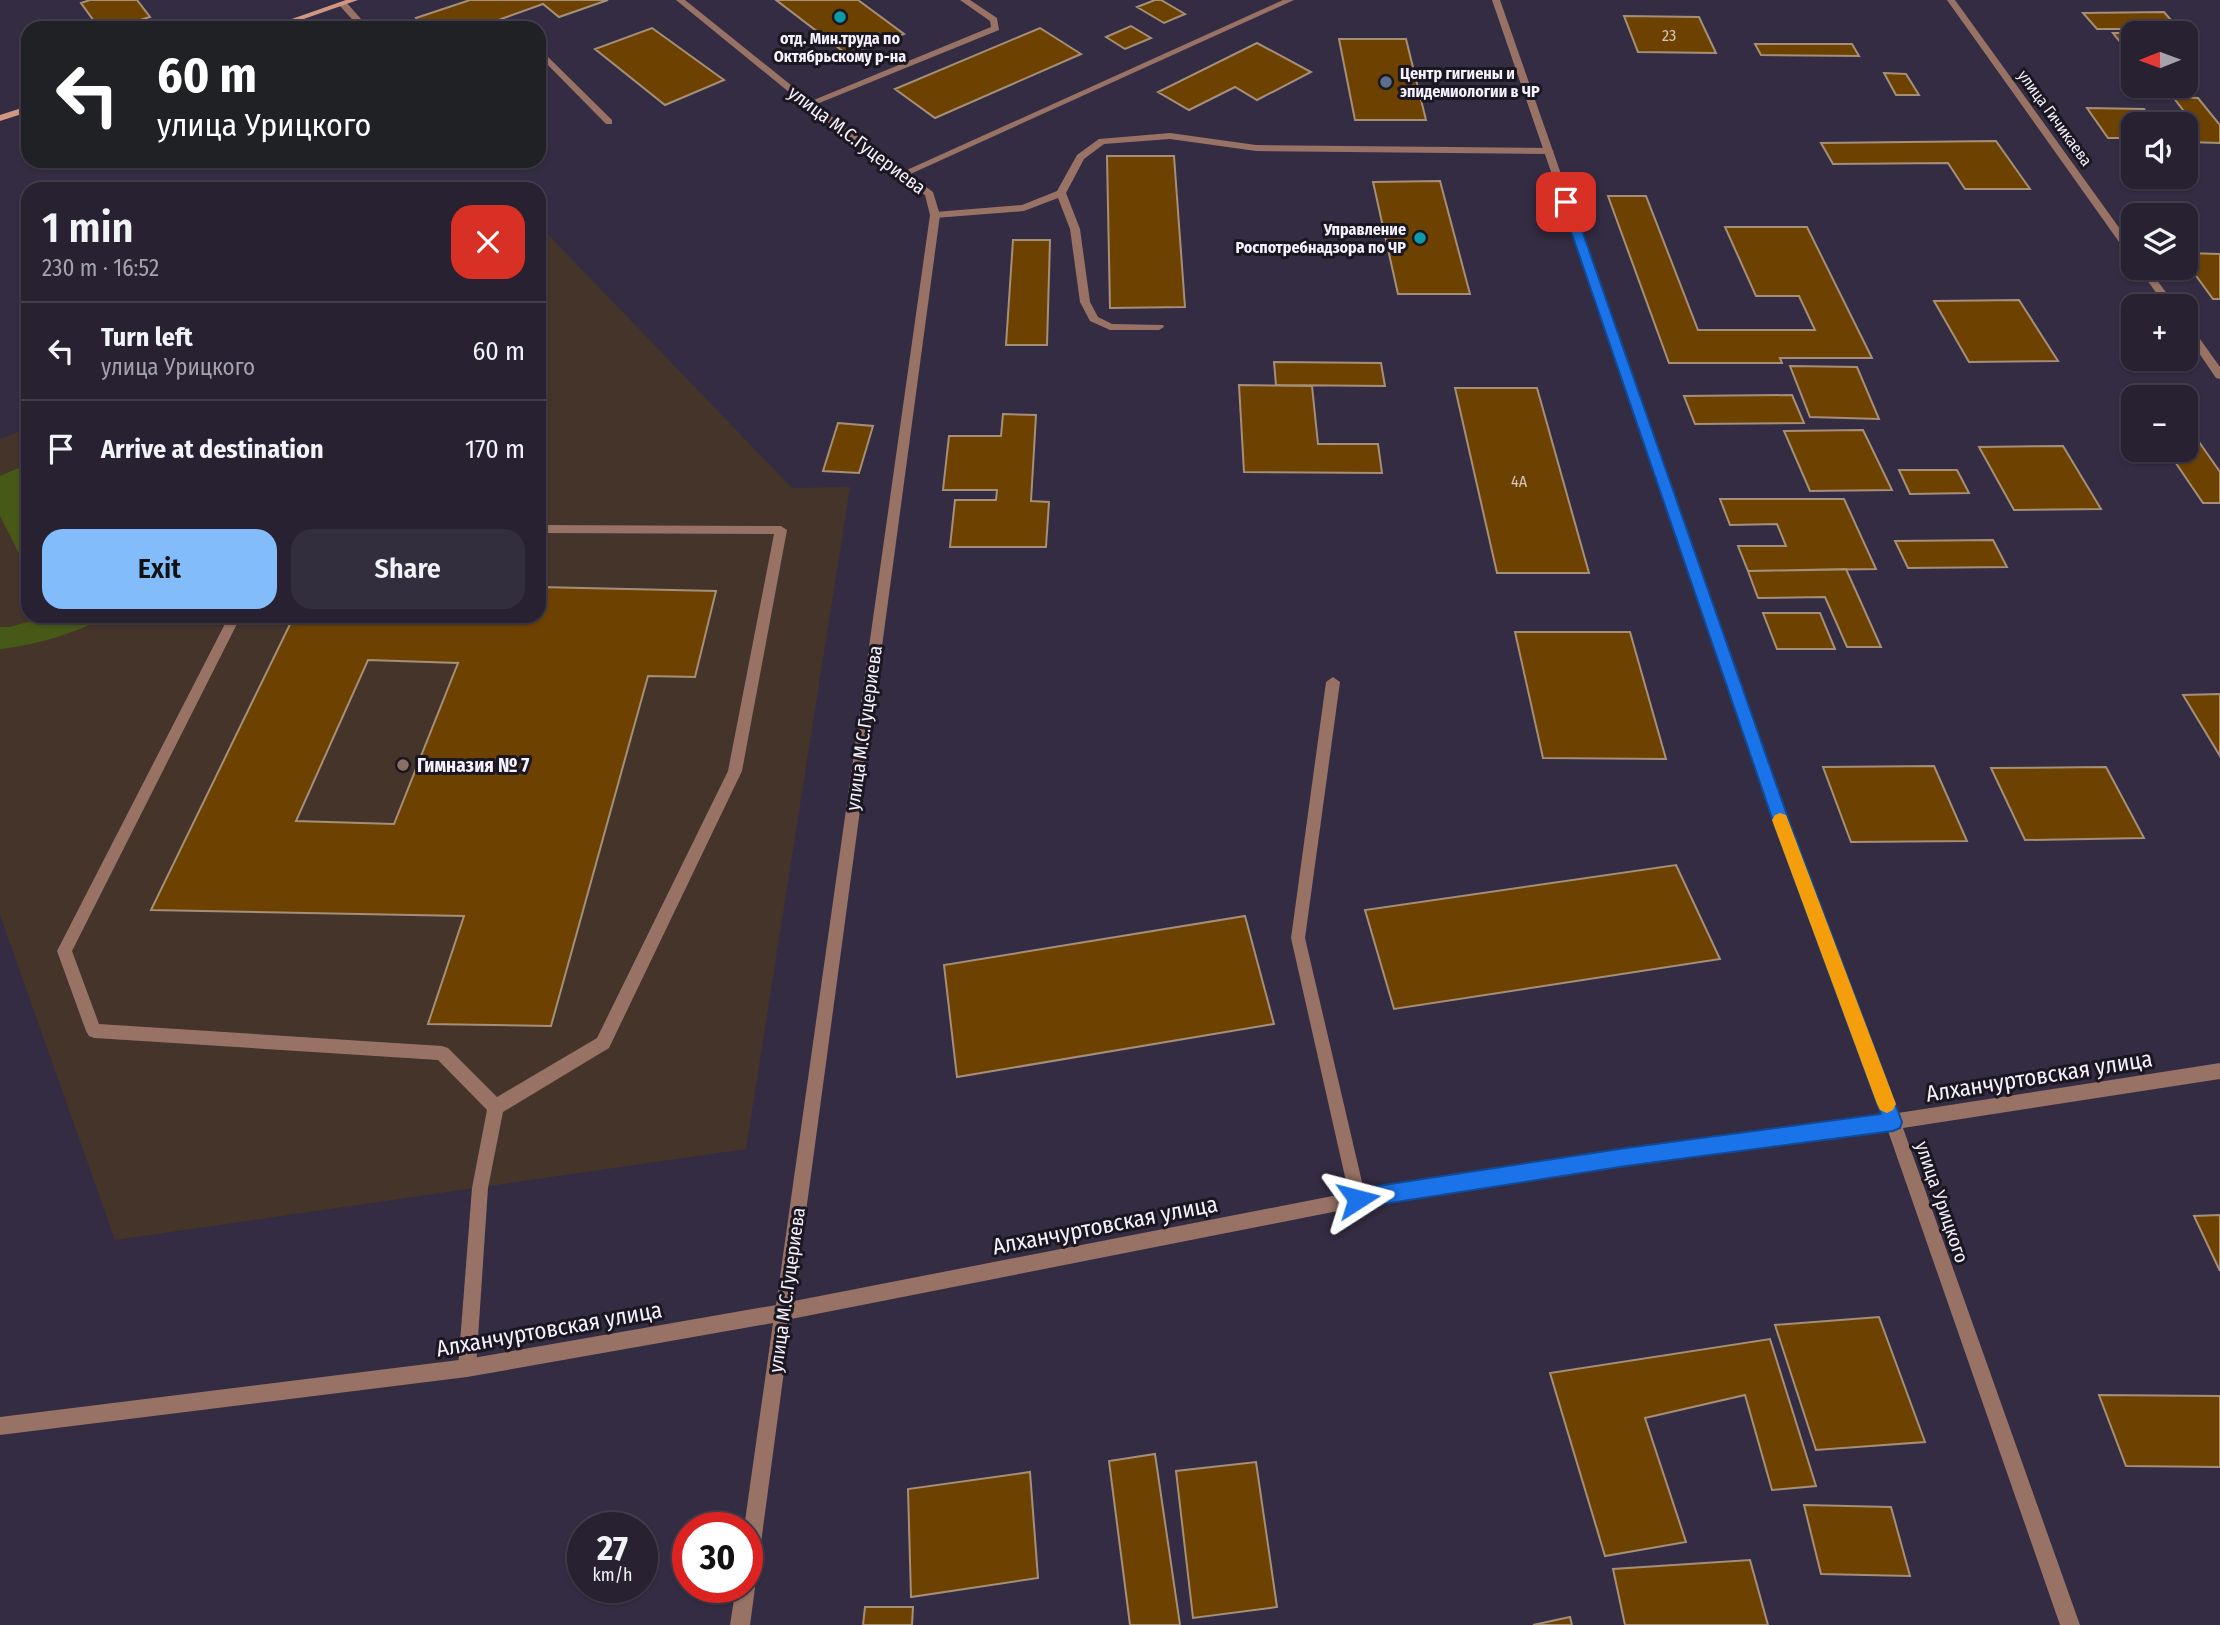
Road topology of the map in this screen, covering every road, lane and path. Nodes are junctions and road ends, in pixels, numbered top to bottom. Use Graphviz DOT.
graph roads {
  1 [pos="354,0"];
  2 [pos="680,0"];
  3 [pos="964,0"];
  4 [pos="1290,0"];
  5 [pos="1496,0"];
  6 [pos="1951,0"];
  7 [pos="343,4"];
  8 [pos="291,21"];
  9 [pos="359,21"];
  10 [pos="546,58"];
  11 [pos="809,104"];
  12 [pos="21,110"];
  13 [pos="0,118"];
  14 [pos="609,122"];
  15 [pos="1549,151"];
  16 [pos="903,174"];
  17 [pos="1061,193"];
  18 [pos="935,215"];
  19 [pos="2121,237"];
  20 [pos="1159,327"];
  21 [pos="2198,344"];
  22 [pos="2220,375"];
  23 [pos="546,529"];
  24 [pos="231,623"];
  25 [pos="1333,682"];
  26 [pos="2220,1071"];
  27 [pos="496,1107"];
  28 [pos="1893,1122"];
  29 [pos="1358,1199"];
  30 [pos="784,1312"];
  31 [pos="467,1368"];
  32 [pos="0,1426"];
  33 [pos="756,1512"];
  34 [pos="743,1603"];
  35 [pos="740,1625"];
  36 [pos="2070,1625"];
  1 -- 7 [label="street"];
  2 -- 11 [label="street, улица М.С.Гуцериева"];
  3 -- 11 [label="street"];
  4 -- 16 [label="street"];
  5 -- 15 [label="street, улица Урицкого"];
  6 -- 19 [label="street, улица Гичикаева"];
  7 -- 8 [label="street"];
  7 -- 9 [label="street"];
  10 -- 14 [label="street"];
  11 -- 16 [label="street, улица М.С.Гуцериева"];
  12 -- 13 [label="street"];
  15 -- 17 [label="street"];
  15 -- 28 [label="street, улица Урицкого"];
  16 -- 18 [label="street, улица М.С.Гуцериева"];
  17 -- 18 [label="street"];
  17 -- 20 [label="street"];
  18 -- 30 [label="street, улица М.С.Гуцериева"];
  21 -- 22 [label="street"];
  23 -- 27 [label="street"];
  24 -- 27 [label="street"];
  25 -- 29 [label="street"];
  26 -- 28 [label="street, Алханчуртовская улица"];
  27 -- 31 [label="street"];
  28 -- 29 [label="street, Алханчуртовская улица"];
  28 -- 36 [label="street, улица Урицкого"];
  29 -- 30 [label="street, Алханчуртовская улица"];
  30 -- 31 [label="street, Алханчуртовская улица"];
  30 -- 33 [label="street, улица М.С.Гуцериева"];
  31 -- 32 [label="street, Алханчуртовская улица"];
  34 -- 35 [label="street"];
}
